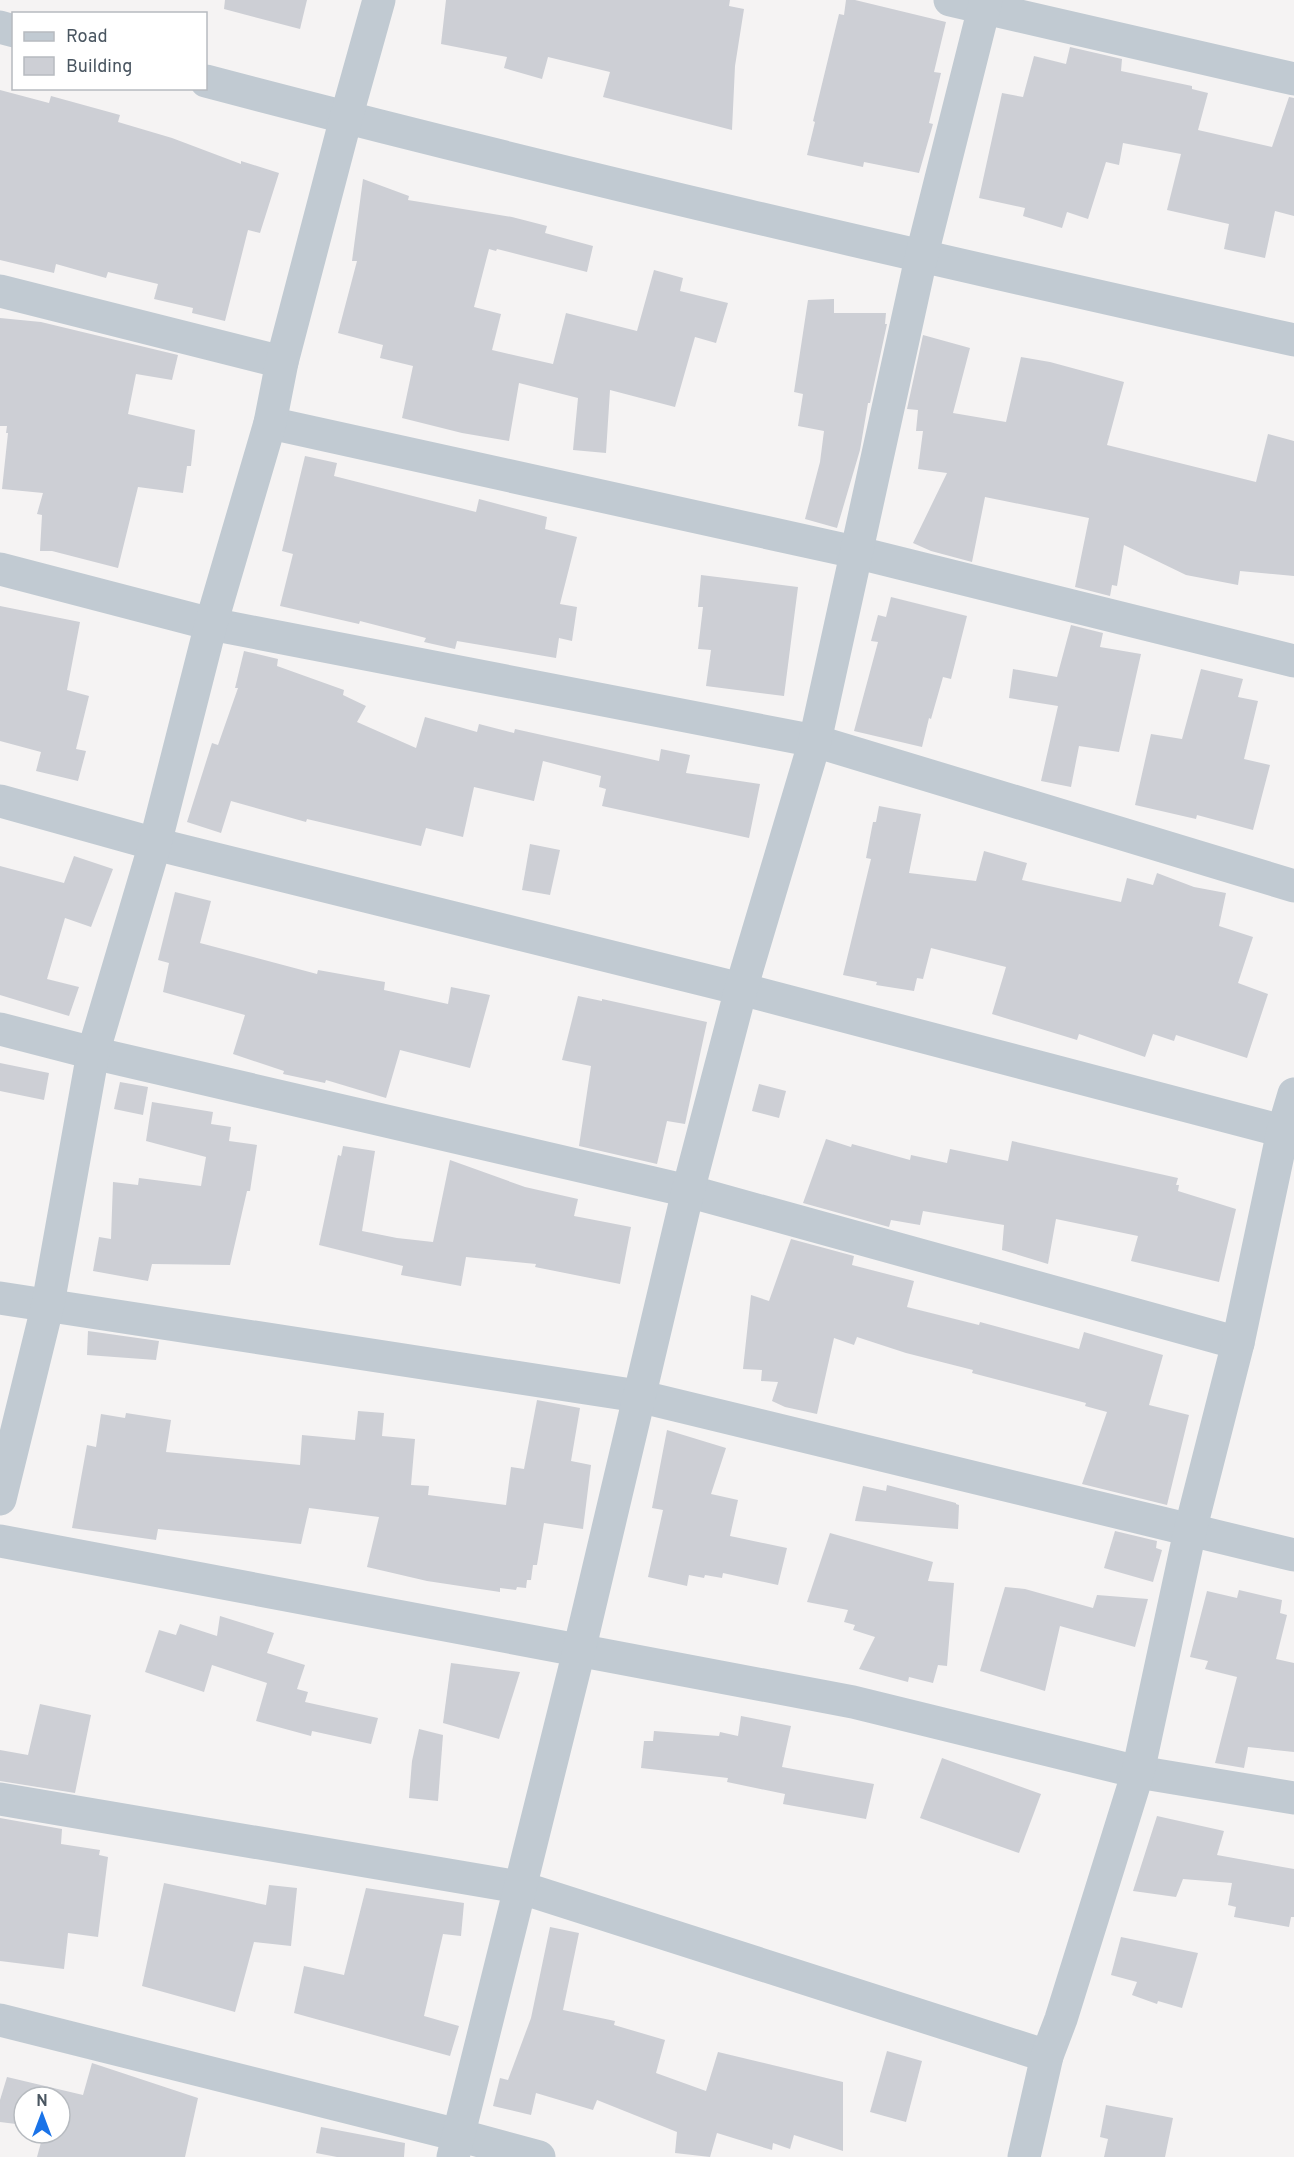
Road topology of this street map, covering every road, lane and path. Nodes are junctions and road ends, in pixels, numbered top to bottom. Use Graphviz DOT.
graph roads {
  1 [pos="379,0"];
  2 [pos="950,0"];
  3 [pos="985,5"];
  4 [pos="1294,79"];
  5 [pos="207,81"];
  6 [pos="346,118"];
  7 [pos="921,258"];
  8 [pos="0,291"];
  9 [pos="1294,340"];
  10 [pos="282,362"];
  11 [pos="270,423"];
  12 [pos="855,552"];
  13 [pos="0,569"];
  14 [pos="211,624"];
  15 [pos="1294,661"];
  16 [pos="815,741"];
  17 [pos="0,801"];
  18 [pos="155,844"];
  19 [pos="1294,886"];
  20 [pos="741,989"];
  21 [pos="0,1029"];
  22 [pos="93,1053"];
  23 [pos="1294,1094"];
  24 [pos="1289,1133"];
  25 [pos="688,1191"];
  26 [pos="0,1298"];
  27 [pos="48,1304"];
  28 [pos="1238,1343"];
  29 [pos="638,1396"];
  30 [pos="0,1499"];
  31 [pos="1190,1531"];
  32 [pos="0,1541"];
  33 [pos="1294,1555"];
  34 [pos="579,1652"];
  35 [pos="1138,1772"];
  36 [pos="1294,1798"];
  37 [pos="0,1799"];
  38 [pos="519,1887"];
  39 [pos="0,2020"];
  40 [pos="1047,2056"];
  41 [pos="455,2146"];
  42 [pos="539,2157"];
  43 [pos="1023,2157"];
  1 -- 6 [label="street"];
  2 -- 3 [label="street"];
  3 -- 4 [label="street"];
  3 -- 7 [label="street"];
  5 -- 6 [label="street"];
  6 -- 7 [label="street"];
  6 -- 10 [label="street"];
  7 -- 9 [label="street"];
  7 -- 12 [label="street"];
  8 -- 10 [label="street"];
  10 -- 11 [label="street"];
  11 -- 12 [label="street"];
  11 -- 14 [label="street"];
  12 -- 15 [label="street"];
  12 -- 16 [label="street"];
  13 -- 14 [label="street"];
  14 -- 16 [label="street"];
  14 -- 18 [label="street"];
  16 -- 19 [label="street"];
  16 -- 20 [label="street"];
  17 -- 18 [label="street"];
  18 -- 20 [label="street"];
  18 -- 22 [label="street"];
  20 -- 24 [label="street"];
  20 -- 25 [label="street"];
  21 -- 22 [label="street"];
  22 -- 25 [label="street"];
  22 -- 27 [label="street"];
  23 -- 24 [label="street"];
  24 -- 28 [label="street"];
  25 -- 28 [label="street"];
  25 -- 29 [label="street"];
  26 -- 27 [label="street"];
  27 -- 29 [label="street"];
  27 -- 30 [label="street"];
  28 -- 31 [label="street"];
  29 -- 31 [label="street"];
  29 -- 34 [label="street"];
  31 -- 33 [label="street"];
  31 -- 35 [label="street"];
  32 -- 34 [label="street"];
  34 -- 35 [label="street"];
  34 -- 38 [label="street"];
  35 -- 36 [label="street"];
  35 -- 40 [label="street"];
  37 -- 38 [label="street"];
  38 -- 40 [label="street"];
  38 -- 41 [label="street"];
  39 -- 41 [label="street"];
  40 -- 43 [label="street"];
  41 -- 42 [label="street"];
}
